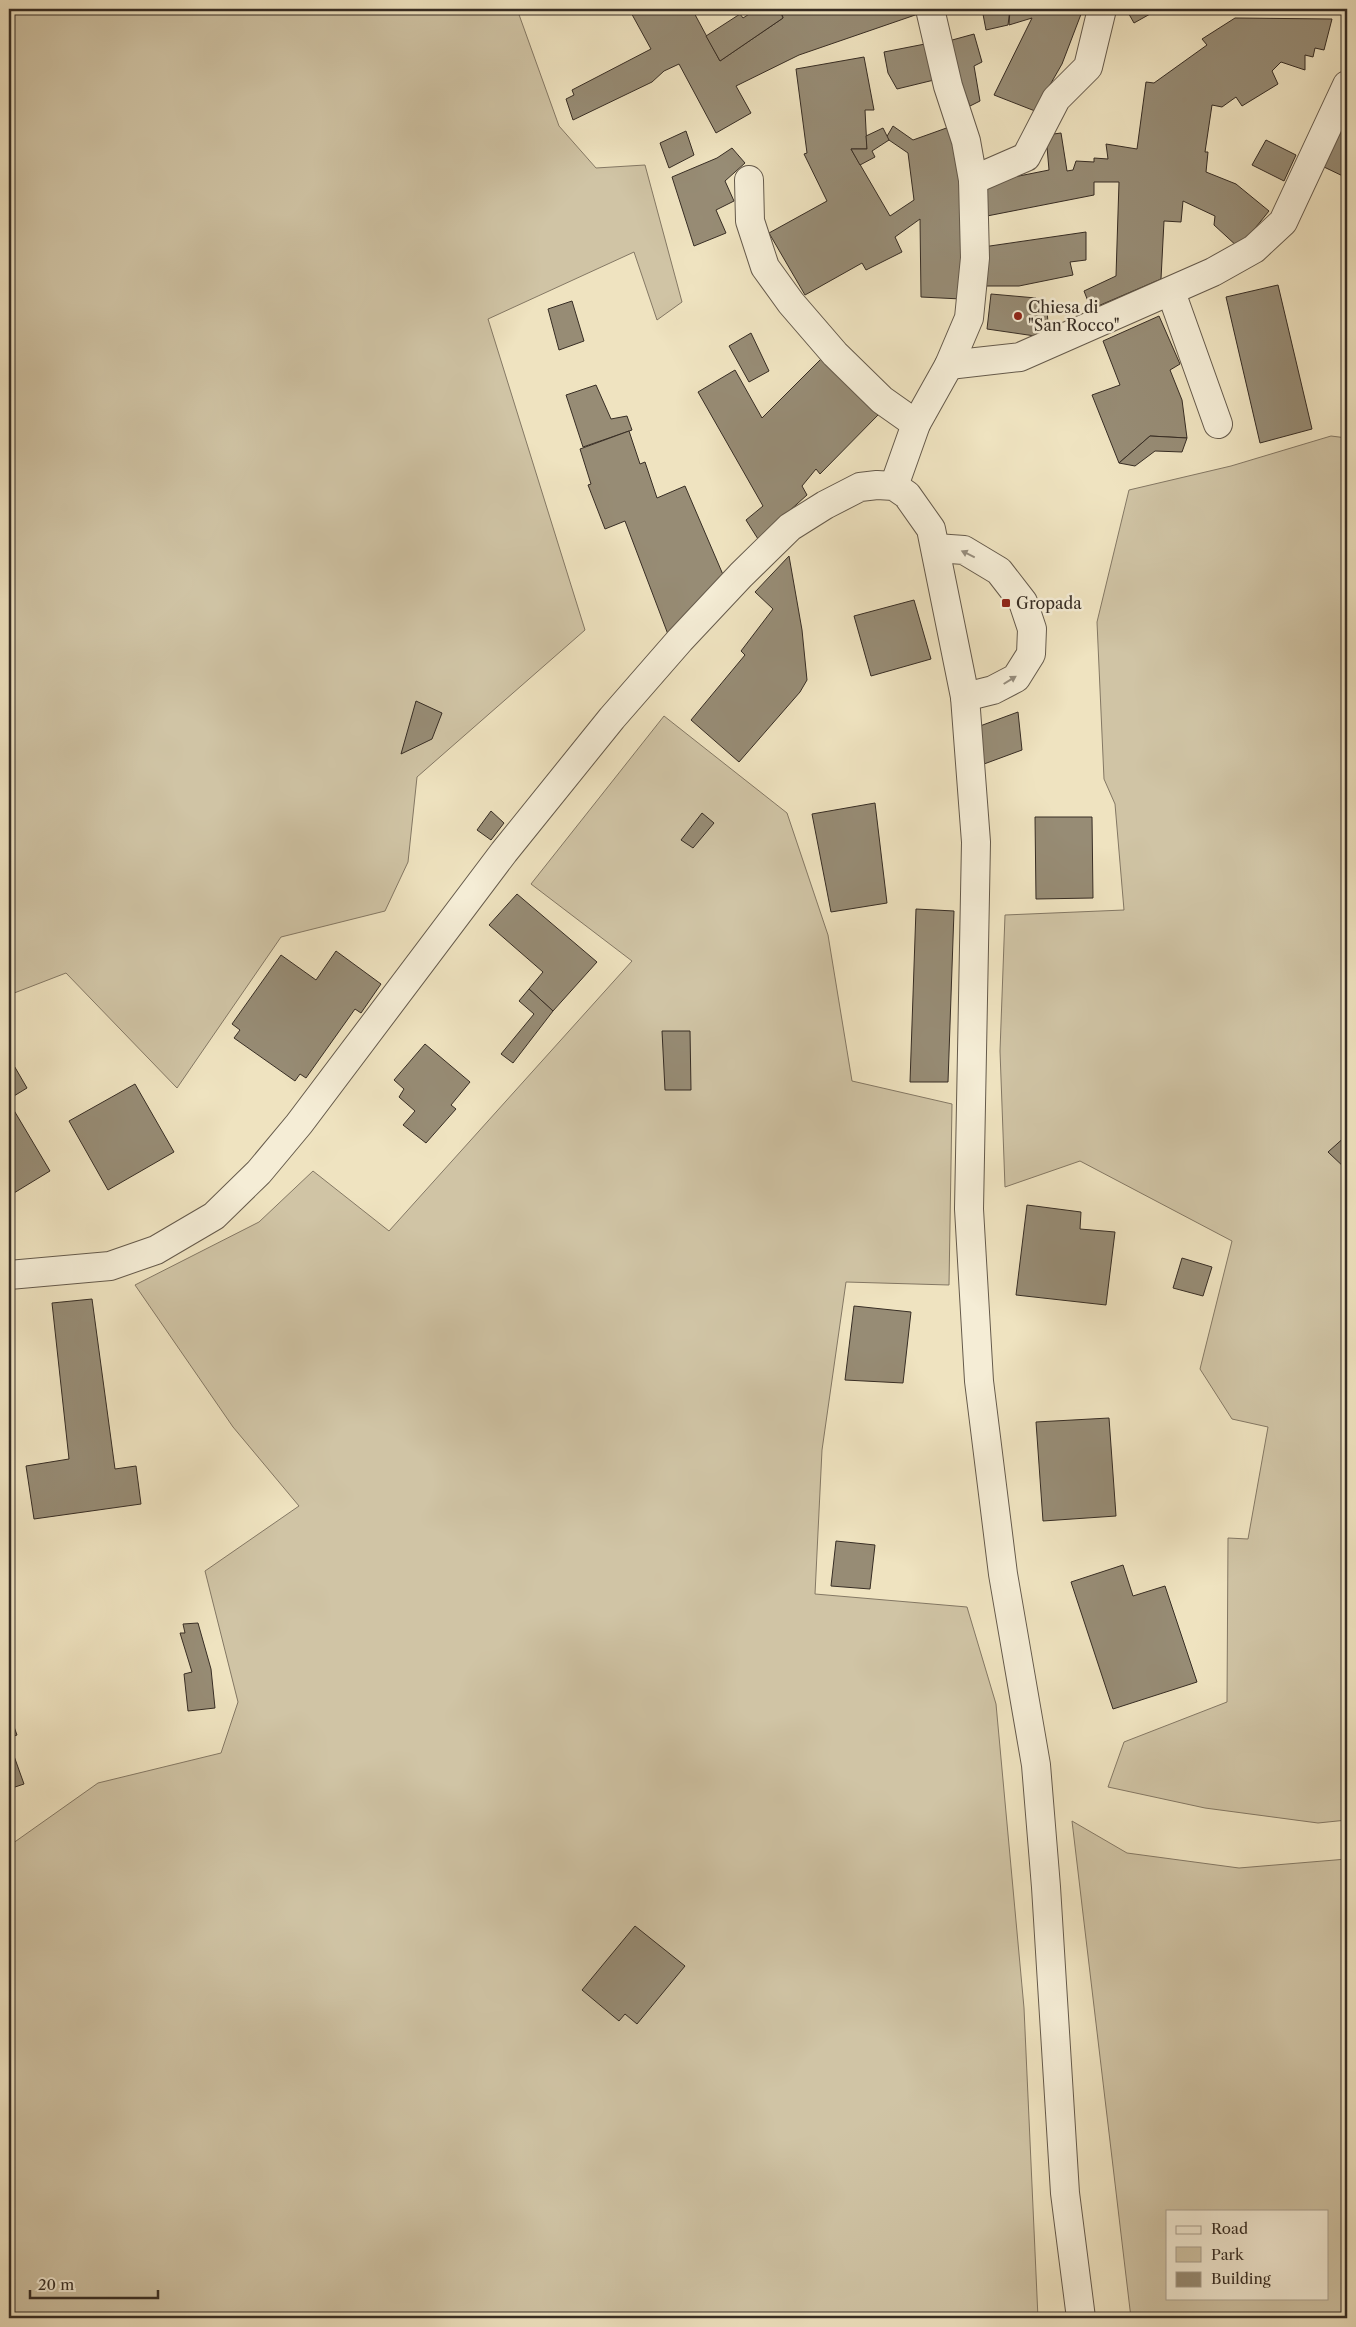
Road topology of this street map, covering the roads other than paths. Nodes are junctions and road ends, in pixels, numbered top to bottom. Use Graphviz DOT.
graph roads {
  1 [pos="930,9"];
  2 [pos="1102,9"];
  3 [pos="1347,85"];
  4 [pos="749,180"];
  5 [pos="973,180"];
  6 [pos="1171,292"];
  7 [pos="949,365"];
  8 [pos="916,424"];
  9 [pos="1218,424"];
  10 [pos="894,486"];
  11 [pos="936,548"];
  12 [pos="965,697"];
  13 [pos="9,1274"];
  14 [pos="1081,2318"];
  1 -- 5 [label="street"];
  2 -- 5 [label="street"];
  3 -- 6 [label="street"];
  4 -- 8 [label="street"];
  5 -- 7 [label="street"];
  6 -- 7 [label="street"];
  6 -- 9 [label="street"];
  7 -- 8 [label="street"];
  8 -- 10 [label="street"];
  10 -- 11 [label="street"];
  10 -- 13 [label="street"];
  11 -- 12 [label="street"];
  12 -- 11 [label="street, one-way"];
  12 -- 14 [label="street"];
}
